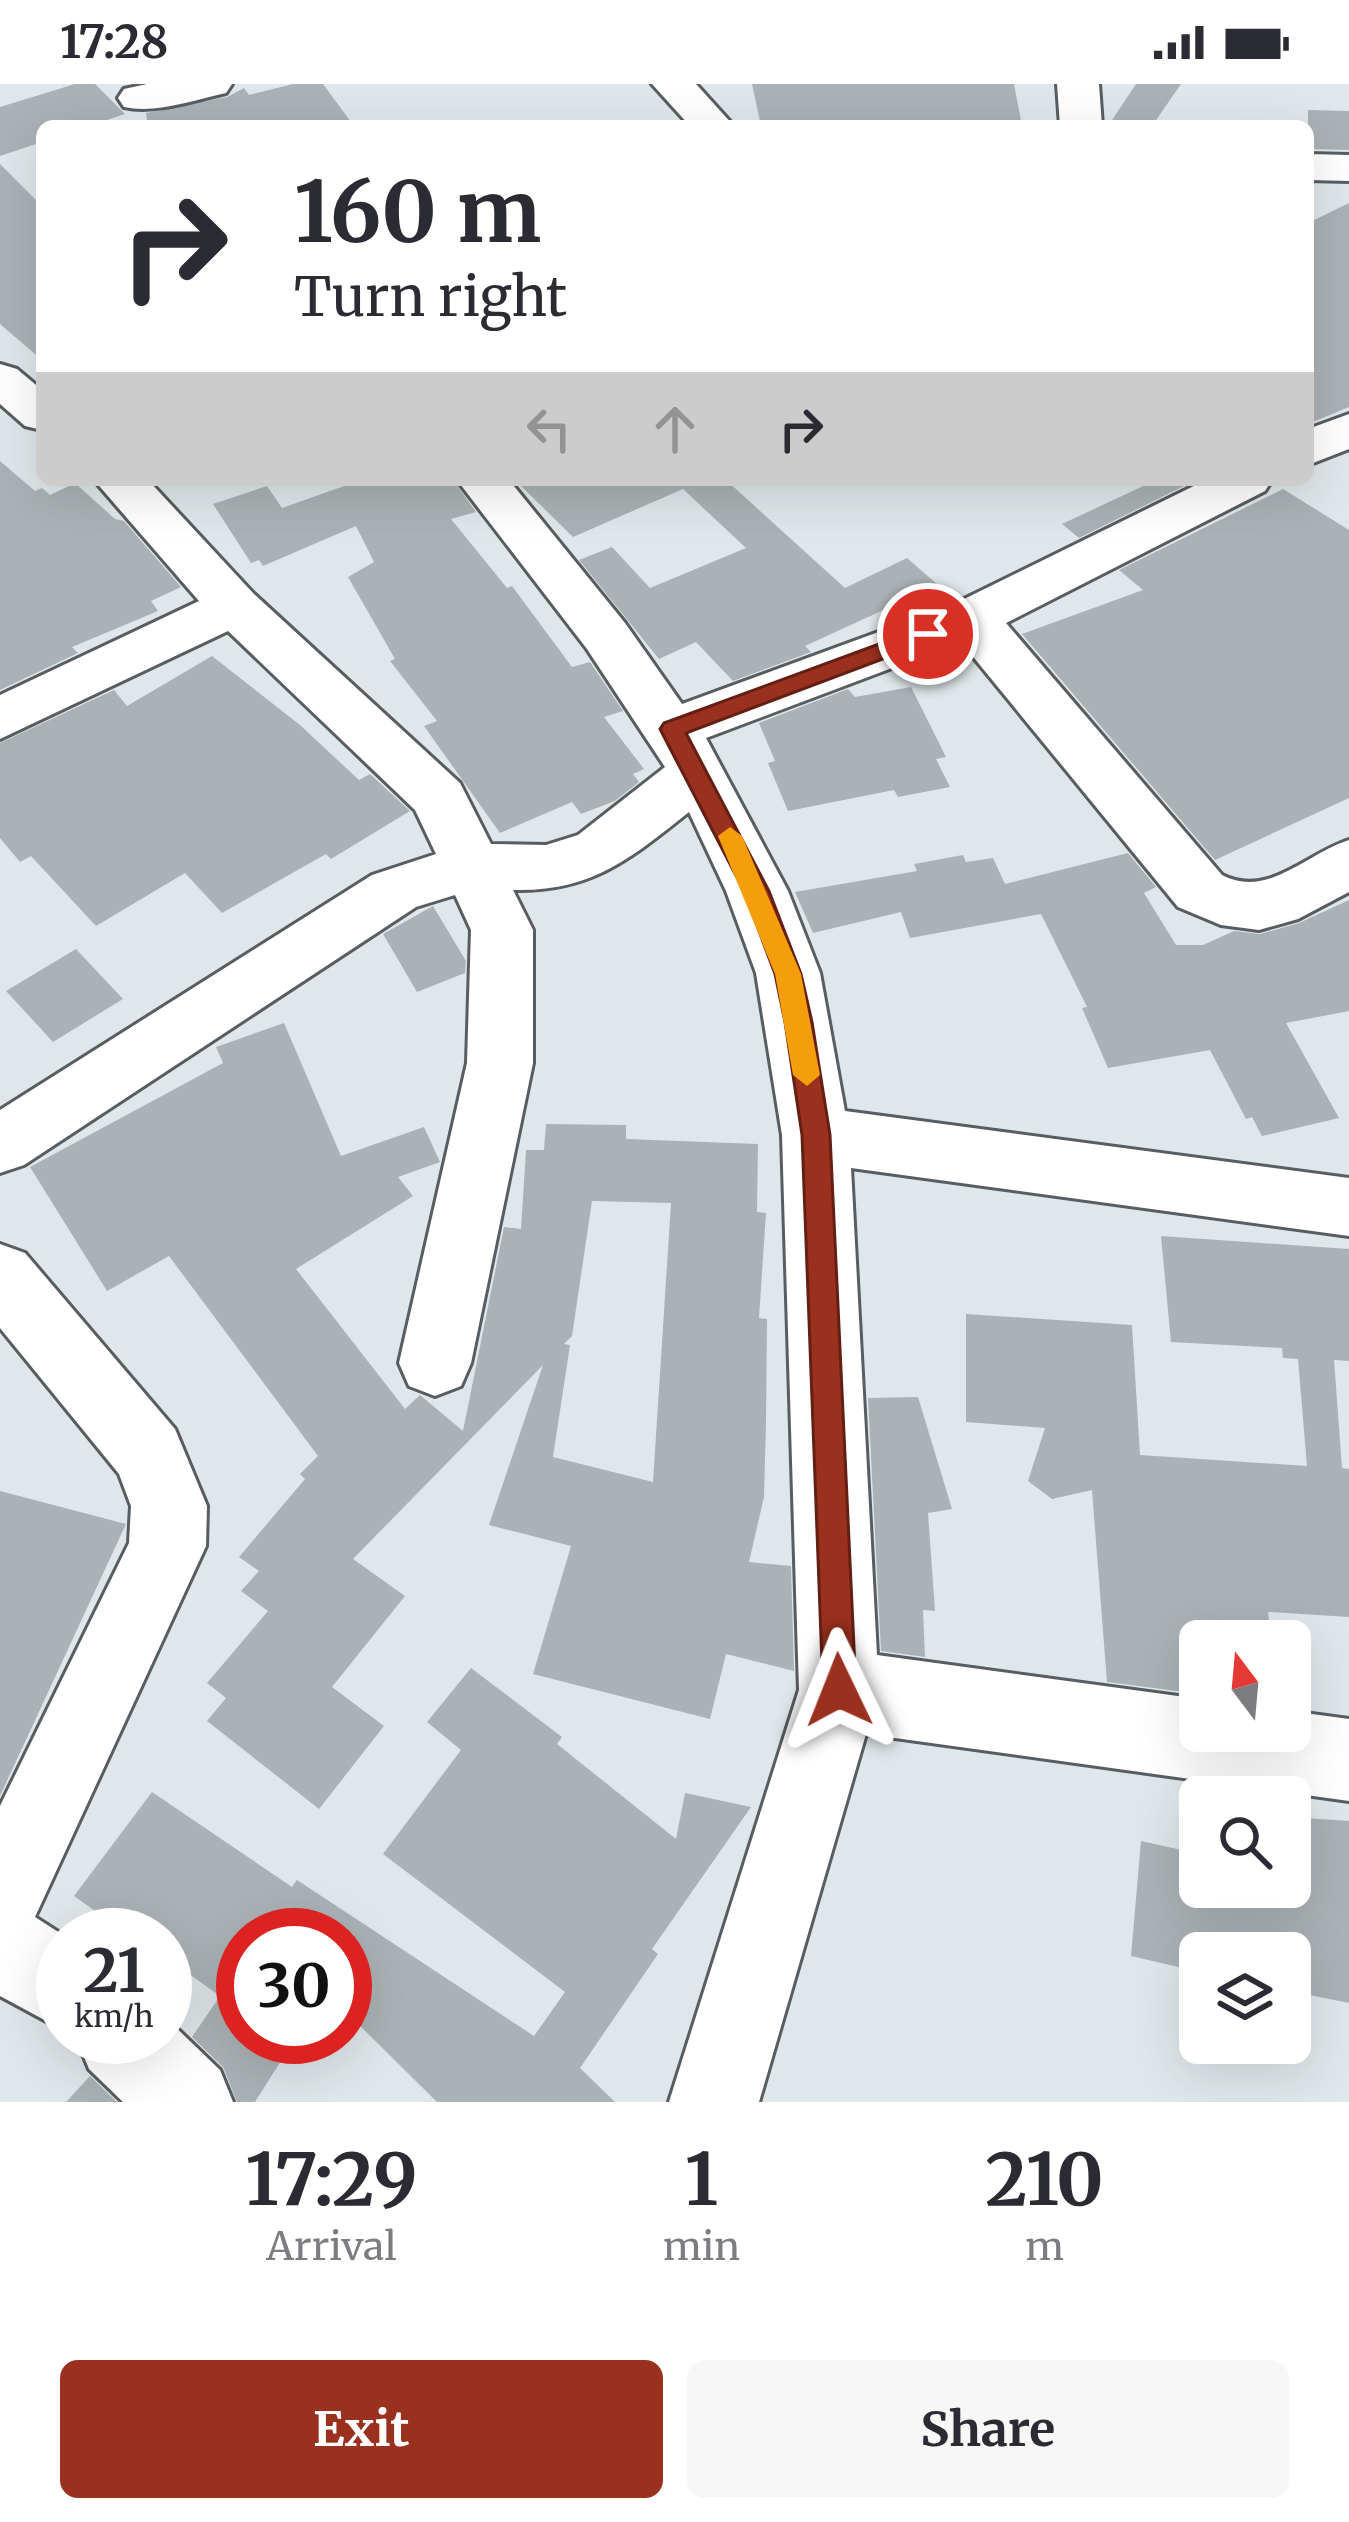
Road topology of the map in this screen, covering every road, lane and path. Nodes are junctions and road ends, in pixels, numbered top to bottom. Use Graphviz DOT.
graph roads {
  1 [pos="211,84"];
  2 [pos="673,84"];
  3 [pos="1078,84"];
  4 [pos="144,103"];
  5 [pos="707,120"];
  6 [pos="1081,120"];
  7 [pos="1314,167"];
  8 [pos="1349,168"];
  9 [pos="1349,429"];
  10 [pos="1314,446"];
  11 [pos="124,486"];
  12 [pos="487,486"];
  13 [pos="1235,486"];
  14 [pos="234,606"];
  15 [pos="971,618"];
  16 [pos="0,719"];
  17 [pos="685,751"];
  18 [pos="1349,863"];
  19 [pos="471,866"];
  20 [pos="816,1135"];
  21 [pos="0,1145"];
  22 [pos="1349,1207"];
  23 [pos="0,1275"];
  24 [pos="434,1363"];
  25 [pos="839,1690"];
  26 [pos="1349,1760"];
  27 [pos="0,1898"];
  28 [pos="0,1945"];
  29 [pos="36,1968"];
  30 [pos="149,2064"];
  31 [pos="188,2102"];
  32 [pos="714,2102"];
  1 -- 4 [label="street"];
  2 -- 5 [label="street"];
  3 -- 6 [label="street"];
  7 -- 8 [label="street"];
  9 -- 10 [label="street"];
  11 -- 14 [label="street"];
  12 -- 17 [label="street"];
  13 -- 15 [label="street"];
  14 -- 16 [label="street"];
  14 -- 19 [label="street"];
  15 -- 17 [label="street"];
  15 -- 18 [label="street"];
  17 -- 19 [label="street"];
  17 -- 20 [label="street"];
  19 -- 21 [label="street"];
  19 -- 24 [label="street"];
  20 -- 22 [label="street"];
  20 -- 25 [label="street"];
  23 -- 27 [label="street"];
  25 -- 26 [label="street"];
  25 -- 32 [label="street"];
  28 -- 29 [label="street"];
  30 -- 31 [label="street"];
}
